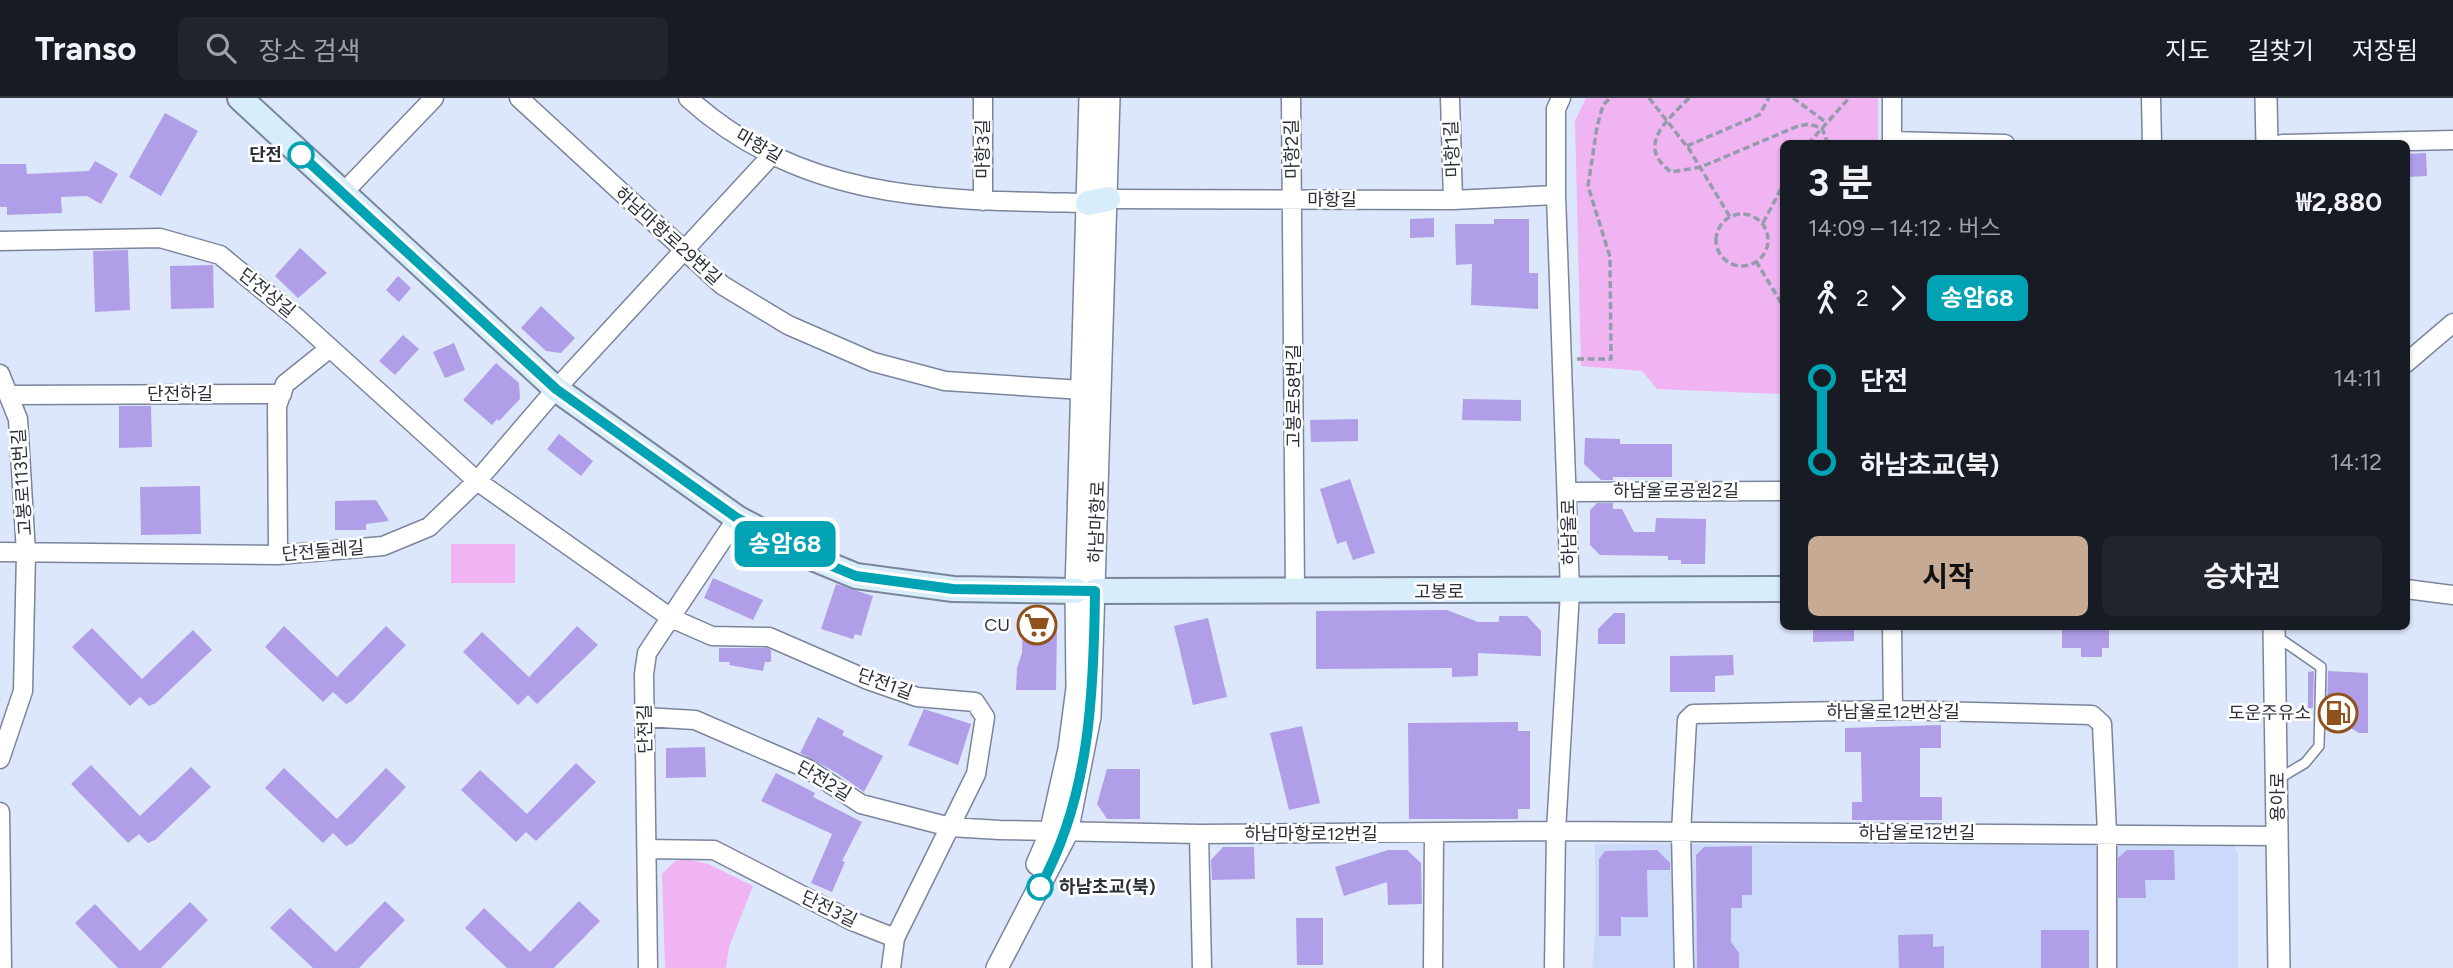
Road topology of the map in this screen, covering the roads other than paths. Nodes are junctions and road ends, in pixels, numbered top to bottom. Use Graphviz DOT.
graph roads {
  1 [pos="240,98"];
  2 [pos="434,98"];
  3 [pos="519,98"];
  4 [pos="688,98"];
  5 [pos="983,98"];
  6 [pos="1090,98"];
  7 [pos="1109,98"];
  8 [pos="1291,98"];
  9 [pos="1450,98"];
  10 [pos="1561,98"];
  11 [pos="1892,98"];
  12 [pos="2151,98"];
  13 [pos="2266,98"];
  14 [pos="1892,140"];
  15 [pos="2152,140"];
  16 [pos="2267,140"];
  17 [pos="2453,140"];
  18 [pos="2410,141"];
  19 [pos="770,157"];
  20 [pos="343,193"];
  21 [pos="1556,195"];
  22 [pos="1453,200"];
  23 [pos="983,201"];
  24 [pos="1098,201"];
  25 [pos="1292,201"];
  26 [pos="0,241"];
  27 [pos="683,252"];
  28 [pos="2453,323"];
  29 [pos="330,348"];
  30 [pos="2410,360"];
  31 [pos="0,374"];
  32 [pos="556,389"];
  33 [pos="1082,390"];
  34 [pos="282,394"];
  35 [pos="10,395"];
  36 [pos="477,481"];
  37 [pos="1780,491"];
  38 [pos="1569,492"];
  39 [pos="737,518"];
  40 [pos="0,552"];
  41 [pos="26,553"];
  42 [pos="278,555"];
  43 [pos="1780,589"];
  44 [pos="2410,590"];
  45 [pos="1086,591"];
  46 [pos="1295,592"];
  47 [pos="1570,592"];
  48 [pos="2453,595"];
  49 [pos="671,618"];
  50 [pos="1892,630"];
  51 [pos="2274,631"];
  52 [pos="1893,710"];
  53 [pos="645,718"];
  54 [pos="0,759"];
  55 [pos="2278,779"];
  56 [pos="0,813"];
  57 [pos="950,827"];
  58 [pos="1556,831"];
  59 [pos="1058,833"];
  60 [pos="1434,833"];
  61 [pos="1681,833"];
  62 [pos="2107,833"];
  63 [pos="1199,834"];
  64 [pos="2278,836"];
  65 [pos="647,849"];
  66 [pos="895,938"];
  67 [pos="2,968"];
  68 [pos="648,968"];
  69 [pos="891,968"];
  70 [pos="988,968"];
  71 [pos="997,968"];
  72 [pos="1202,968"];
  73 [pos="1433,968"];
  74 [pos="1554,968"];
  75 [pos="1684,968"];
  76 [pos="2107,968"];
  77 [pos="2279,968"];
  1 -- 20 [label="main road, 고봉로"];
  2 -- 20 [label="street"];
  3 -- 27 [label="street, 하남마항로29번길"];
  4 -- 19 [label="street, 마항길"];
  5 -- 23 [label="street, 마항3길"];
  6 -- 24 [label="street, 하남마항로"];
  7 -- 24 [label="street, 하남마항로"];
  8 -- 25 [label="street, 마항2길"];
  9 -- 22 [label="street, 마항1길"];
  10 -- 21 [label="street, 하남울로"];
  11 -- 14 [label="street"];
  12 -- 15 [label="street"];
  13 -- 16 [label="street"];
  17 -- 18 [label="street"];
  19 -- 23 [label="street, 마항길"];
  19 -- 27 [label="street, 단전둘레길"];
  20 -- 32 [label="main road, 고봉로"];
  21 -- 22 [label="street, 마항길"];
  21 -- 38 [label="street, 하남울로"];
  22 -- 25 [label="street, 마항길"];
  23 -- 24 [label="street, 마항길"];
  24 -- 25 [label="street, 마항길"];
  24 -- 33 [label="street, 하남마항로"];
  24 -- 45 [label="street, 하남마항로"];
  25 -- 46 [label="street, 고봉로58번길"];
  26 -- 29 [label="street, 단전상길"];
  27 -- 32 [label="street, 단전둘레길"];
  27 -- 33 [label="street, 하남마항로29번길"];
  28 -- 30 [label="street"];
  29 -- 34 [label="street"];
  29 -- 36 [label="street, 단전상길"];
  31 -- 35 [label="street, 고봉로113번길"];
  32 -- 36 [label="street, 단전둘레길"];
  32 -- 39 [label="main road, 고봉로"];
  33 -- 45 [label="street, 하남마항로"];
  34 -- 35 [label="street, 단전하길"];
  34 -- 42 [label="street"];
  35 -- 41 [label="street, 고봉로113번길"];
  36 -- 42 [label="street, 단전둘레길"];
  36 -- 49 [label="street, 단전상길"];
  37 -- 38 [label="street, 하남울로공원2길"];
  38 -- 47 [label="street, 하남울로"];
  39 -- 45 [label="main road, 고봉로"];
  39 -- 49 [label="street, 단전길"];
  40 -- 41 [label="street, 단전둘레길"];
  41 -- 42 [label="street, 단전둘레길"];
  41 -- 54 [label="street"];
  43 -- 47 [label="main road, 고봉로"];
  44 -- 48 [label="street"];
  45 -- 46 [label="main road, 고봉로"];
  45 -- 59 [label="street, 하남마항로"];
  46 -- 47 [label="main road, 고봉로"];
  47 -- 58 [label="street, 하남울로"];
  49 -- 53 [label="street, 단전길"];
  49 -- 57 [label="street, 단전1길"];
  50 -- 52 [label="street"];
  51 -- 55 [label="street, 용아로"];
  51 -- 55 [label="lane"];
  52 -- 61 [label="street, 하남울로12번상길"];
  52 -- 62 [label="street, 하남울로12번상길"];
  53 -- 57 [label="street, 단전2길"];
  53 -- 65 [label="street, 단전길"];
  55 -- 64 [label="street, 용아로"];
  56 -- 67 [label="street"];
  57 -- 59 [label="street, 단전2길"];
  57 -- 66 [label="street"];
  58 -- 60 [label="street, 하남마항로12번길"];
  58 -- 61 [label="street, 하남울로12번길"];
  58 -- 74 [label="street, 하남울로"];
  59 -- 63 [label="street, 하남마항로12번길"];
  59 -- 70 [label="street, 하남마항로"];
  59 -- 71 [label="street, 하남마항로"];
  60 -- 63 [label="street, 하남마항로12번길"];
  60 -- 73 [label="street"];
  61 -- 62 [label="street, 하남울로12번길"];
  61 -- 75 [label="street"];
  62 -- 64 [label="street, 하남울로12번길"];
  62 -- 76 [label="street, 하남울로12번상길"];
  63 -- 72 [label="street"];
  64 -- 77 [label="street, 용아로"];
  65 -- 66 [label="street, 단전3길"];
  65 -- 68 [label="street, 단전길"];
  66 -- 69 [label="street"];
}
